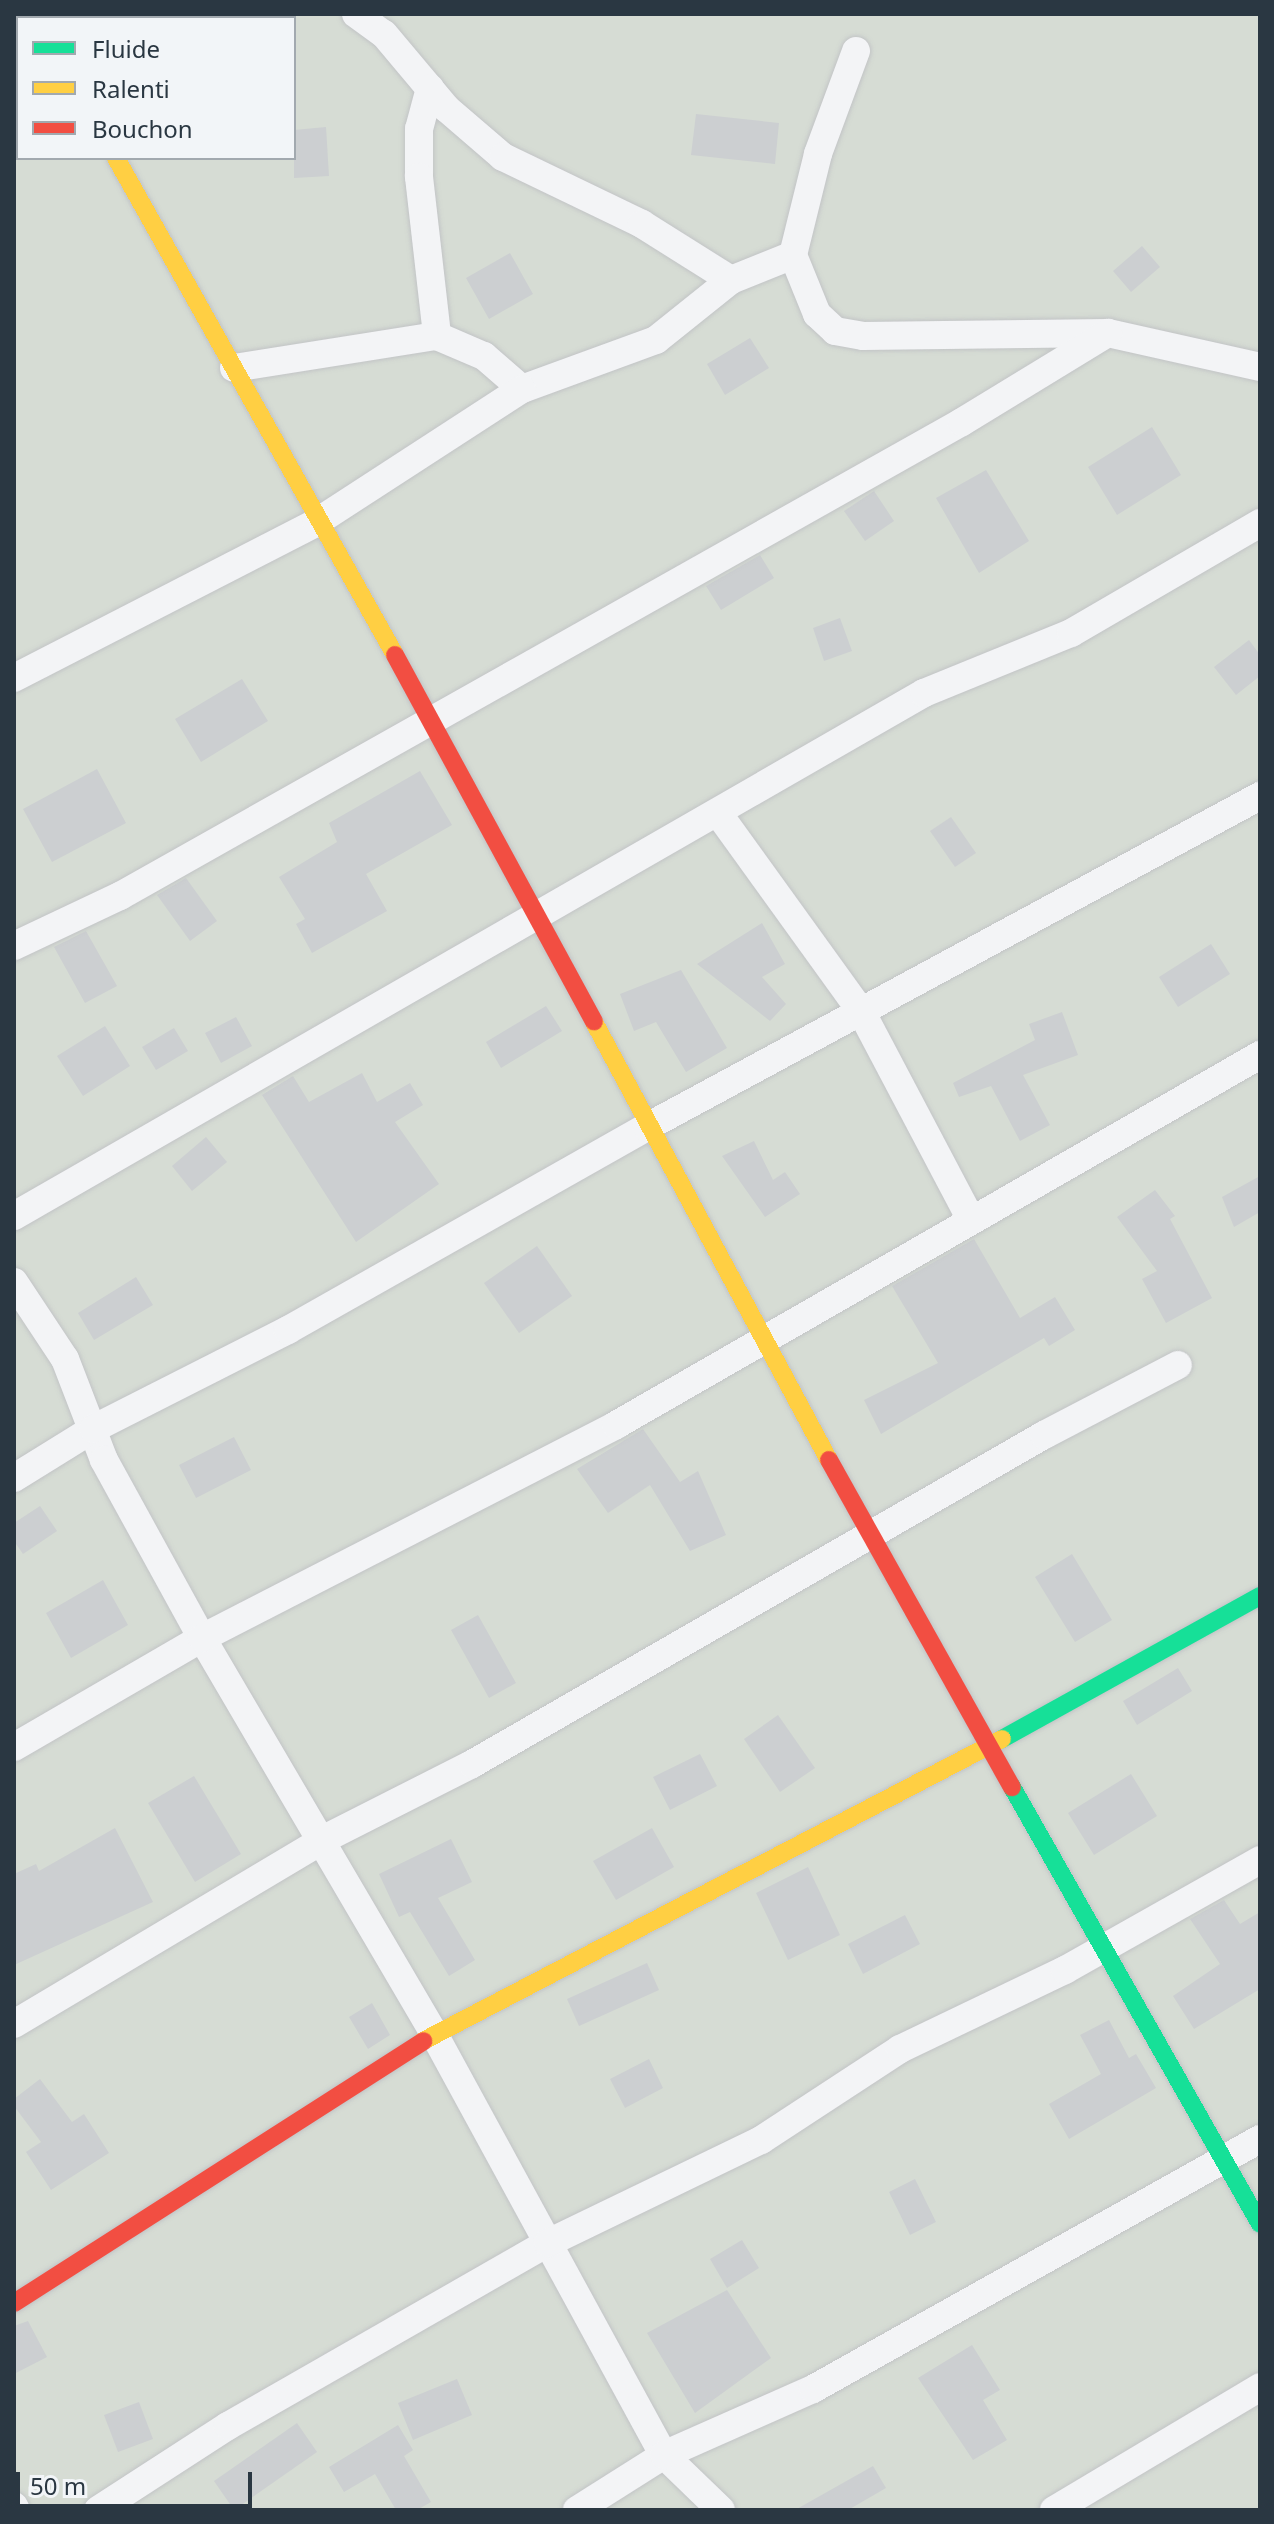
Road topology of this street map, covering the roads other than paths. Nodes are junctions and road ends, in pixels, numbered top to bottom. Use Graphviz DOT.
graph roads {
  1 [pos="356,14"];
  2 [pos="856,51"];
  3 [pos="430,88"];
  4 [pos="117,160"];
  5 [pos="793,255"];
  6 [pos="731,280"];
  7 [pos="1108,333"];
  8 [pos="437,336"];
  9 [pos="1260,367"];
  10 [pos="234,368"];
  11 [pos="522,389"];
  12 [pos="317,522"];
  13 [pos="1260,523"];
  14 [pos="14,678"];
  15 [pos="429,716"];
  16 [pos="1260,796"];
  17 [pos="718,813"];
  18 [pos="534,919"];
  19 [pos="14,946"];
  20 [pos="862,1013"];
  21 [pos="1260,1055"];
  22 [pos="647,1127"];
  23 [pos="14,1216"];
  24 [pos="971,1220"];
  25 [pos="14,1282"];
  26 [pos="763,1335"];
  27 [pos="1178,1365"];
  28 [pos="93,1429"];
  29 [pos="14,1478"];
  30 [pos="871,1538"];
  31 [pos="1260,1596"];
  32 [pos="202,1638"];
  33 [pos="991,1745"];
  34 [pos="14,1747"];
  35 [pos="324,1839"];
  36 [pos="1260,1860"];
  37 [pos="1108,1948"];
  38 [pos="14,2024"];
  39 [pos="434,2034"];
  40 [pos="1260,2139"];
  41 [pos="1222,2159"];
  42 [pos="1260,2224"];
  43 [pos="548,2243"];
  44 [pos="14,2303"];
  45 [pos="1260,2387"];
  46 [pos="664,2455"];
  47 [pos="98,2510"];
  48 [pos="577,2510"];
  49 [pos="721,2510"];
  50 [pos="1054,2510"];
  1 -- 3 [label="street"];
  2 -- 5 [label="street"];
  3 -- 6 [label="street"];
  3 -- 8 [label="street"];
  4 -- 10 [label="street"];
  5 -- 6 [label="street"];
  5 -- 7 [label="street"];
  6 -- 11 [label="street"];
  7 -- 9 [label="street"];
  7 -- 15 [label="street"];
  8 -- 10 [label="street"];
  8 -- 11 [label="street"];
  10 -- 12 [label="street"];
  11 -- 12 [label="street"];
  12 -- 14 [label="street"];
  12 -- 15 [label="street"];
  13 -- 17 [label="street"];
  15 -- 18 [label="street"];
  15 -- 19 [label="street"];
  16 -- 20 [label="street"];
  17 -- 18 [label="street"];
  17 -- 20 [label="street"];
  18 -- 22 [label="street"];
  18 -- 23 [label="street"];
  20 -- 22 [label="street"];
  20 -- 24 [label="street"];
  21 -- 24 [label="street"];
  22 -- 26 [label="street"];
  22 -- 28 [label="street"];
  24 -- 26 [label="street"];
  25 -- 28 [label="street"];
  26 -- 30 [label="street"];
  26 -- 32 [label="street"];
  27 -- 30 [label="street"];
  28 -- 29 [label="street"];
  28 -- 32 [label="street"];
  30 -- 33 [label="street"];
  30 -- 35 [label="street"];
  31 -- 33 [label="street"];
  32 -- 34 [label="street"];
  32 -- 35 [label="street"];
  33 -- 37 [label="street"];
  33 -- 39 [label="street"];
  35 -- 38 [label="street"];
  35 -- 39 [label="street"];
  36 -- 37 [label="street"];
  37 -- 41 [label="street"];
  37 -- 43 [label="street"];
  39 -- 43 [label="street"];
  39 -- 44 [label="street"];
  40 -- 41 [label="street"];
  41 -- 42 [label="street"];
  41 -- 46 [label="street"];
  43 -- 46 [label="street"];
  43 -- 47 [label="street"];
  45 -- 50 [label="street"];
  46 -- 48 [label="street"];
  46 -- 49 [label="street"];
}
